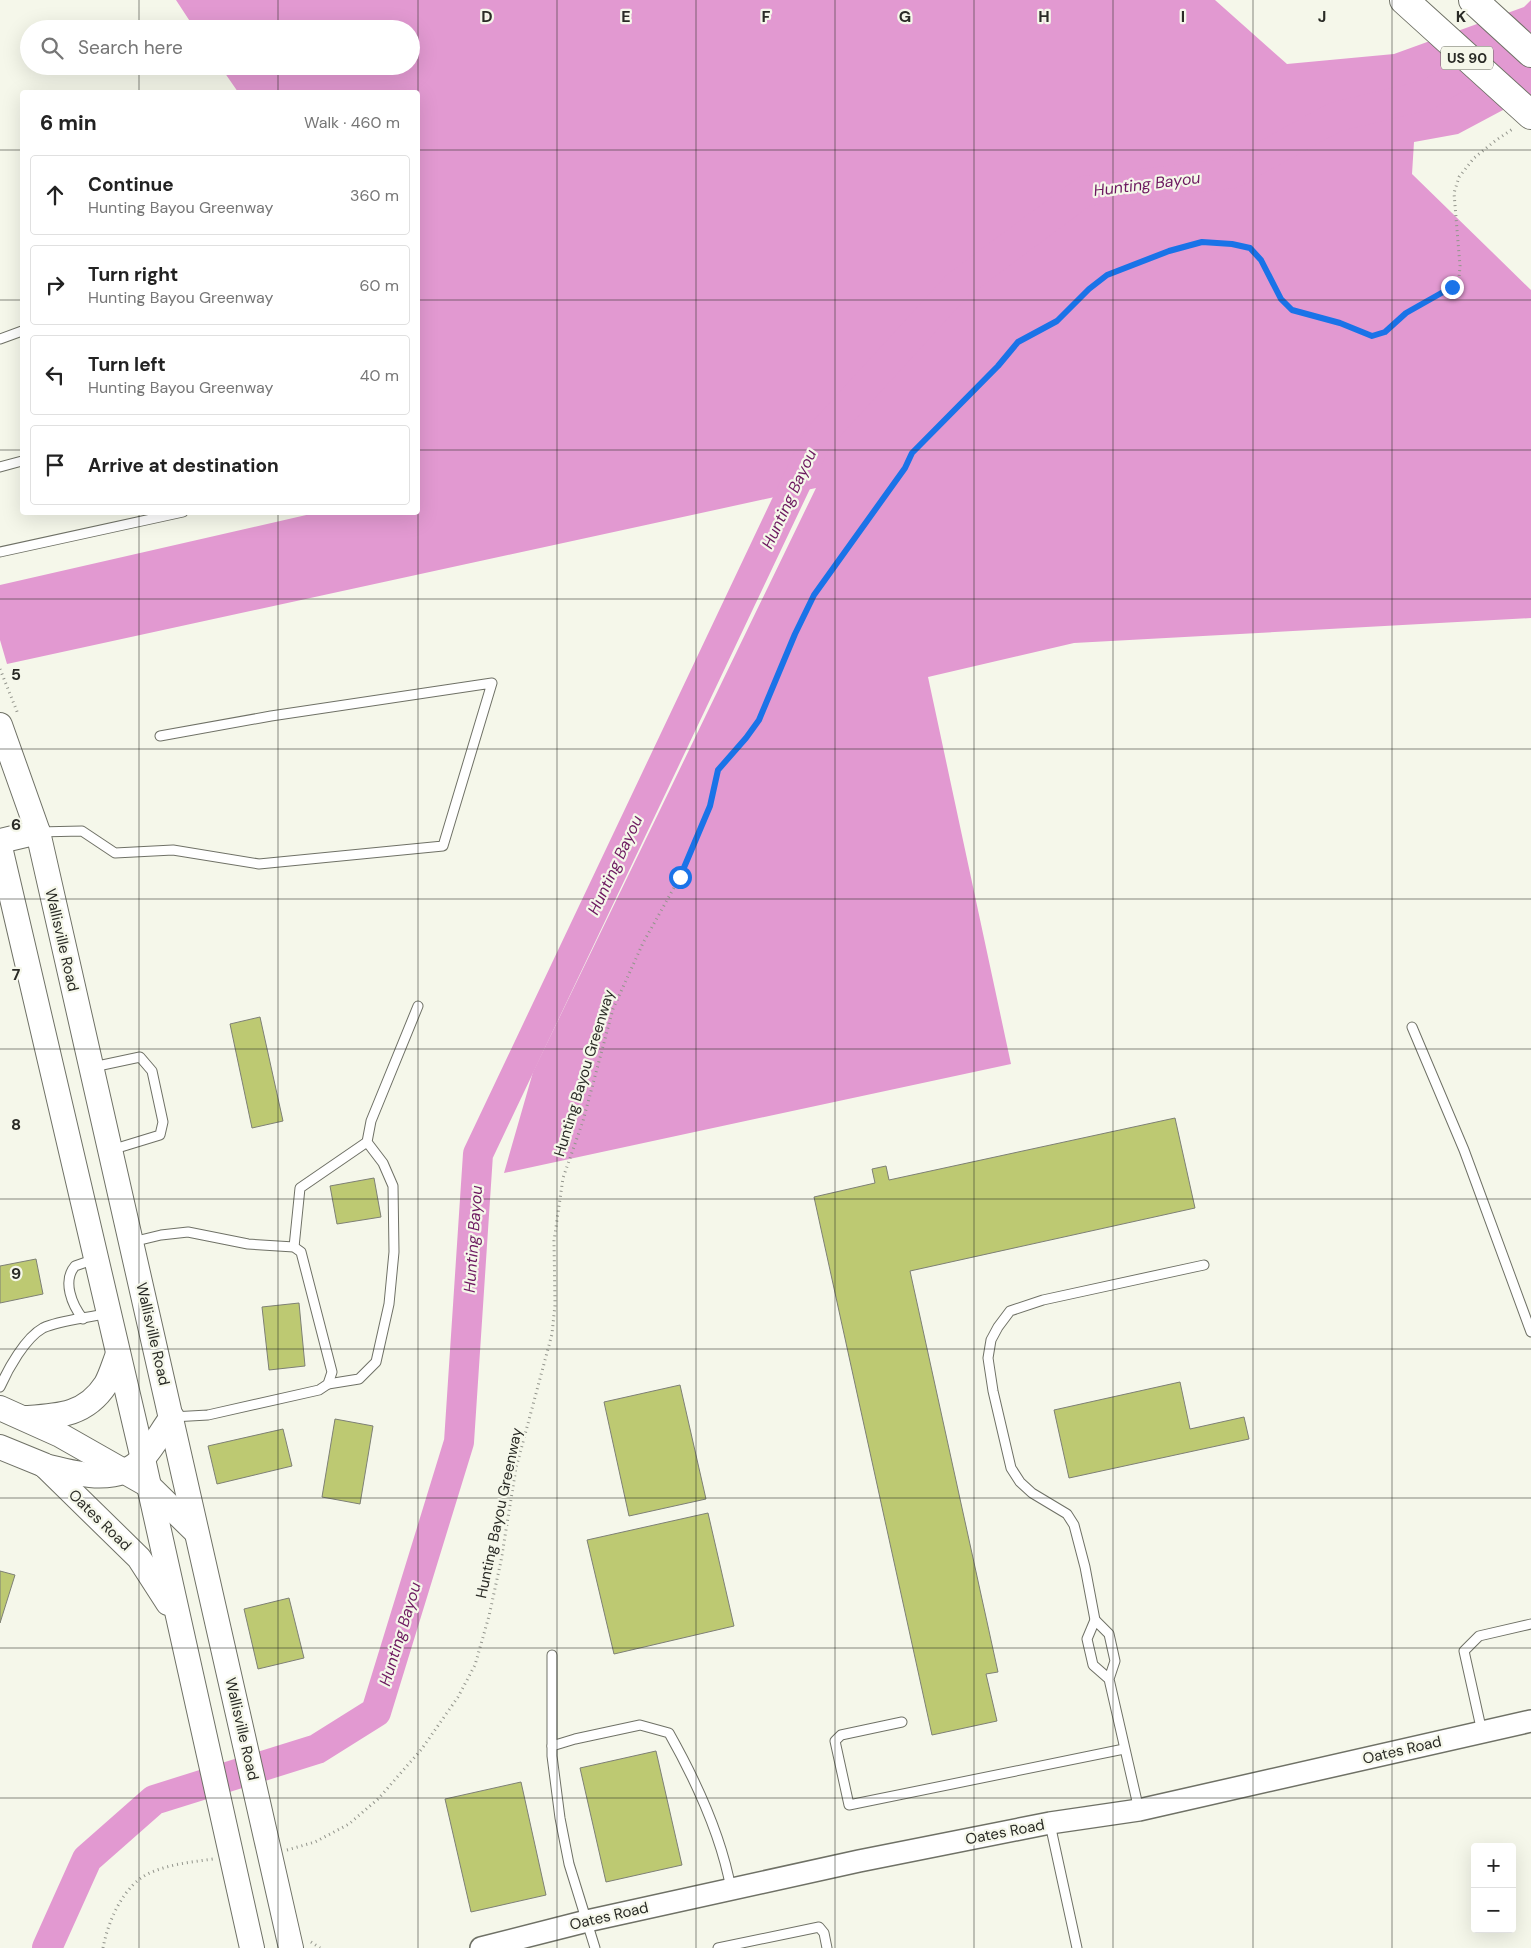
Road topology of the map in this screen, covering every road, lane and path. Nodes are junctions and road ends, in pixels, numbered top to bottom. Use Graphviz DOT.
graph roads {
  1 [pos="1404,0"];
  2 [pos="1473,0"];
  3 [pos="1531,52"];
  4 [pos="1523,121"];
  5 [pos="20,332"];
  6 [pos="0,340"];
  7 [pos="20,462"];
  8 [pos="0,467"];
  9 [pos="169,515"];
  10 [pos="0,552"];
  11 [pos="0,725"];
  12 [pos="160,736"];
  13 [pos="38,832"];
  14 [pos="0,841"];
  15 [pos="0,847"];
  16 [pos="418,1006"];
  17 [pos="1412,1027"];
  18 [pos="92,1068"];
  19 [pos="367,1142"];
  20 [pos="113,1159"];
  21 [pos="78,1177"];
  22 [pos="132,1242"];
  23 [pos="294,1247"];
  24 [pos="96,1259"];
  25 [pos="1204,1265"];
  26 [pos="108,1313"];
  27 [pos="83,1319"];
  28 [pos="1531,1332"];
  29 [pos="118,1354"];
  30 [pos="4,1368"];
  31 [pos="328,1384"];
  32 [pos="0,1388"];
  33 [pos="0,1408"];
  34 [pos="172,1417"];
  35 [pos="22,1418"];
  36 [pos="0,1447"];
  37 [pos="44,1465"];
  38 [pos="134,1465"];
  39 [pos="148,1485"];
  40 [pos="196,1532"];
  41 [pos="178,1619"];
  42 [pos="1096,1620"];
  43 [pos="1531,1624"];
  44 [pos="552,1655"];
  45 [pos="1109,1680"];
  46 [pos="1531,1721"];
  47 [pos="902,1722"];
  48 [pos="1482,1732"];
  49 [pos="552,1746"];
  50 [pos="1124,1749"];
  51 [pos="1139,1810"];
  52 [pos="1050,1823"];
  53 [pos="228,1847"];
  54 [pos="270,1854"];
  55 [pos="731,1889"];
  56 [pos="587,1921"];
  57 [pos="103,1948"];
  58 [pos="252,1948"];
  59 [pos="291,1948"];
  60 [pos="481,1948"];
  61 [pos="594,1948"];
  62 [pos="718,1948"];
  63 [pos="828,1948"];
  64 [pos="1077,1948"];
  1 -- 4 [label="highway, US 90"];
  2 -- 3 [label="highway, US 90"];
  4 -- 54 [label="path, Hunting Bayou Greenway"];
  5 -- 6 [label="lane"];
  7 -- 8 [label="lane"];
  9 -- 10 [label="lane"];
  11 -- 13 [label="main road, Wallisville Road"];
  12 -- 13 [label="lane"];
  13 -- 14 [label="main road"];
  13 -- 18 [label="main road, Wallisville Road"];
  15 -- 21 [label="main road"];
  16 -- 19 [label="lane"];
  17 -- 28 [label="lane"];
  18 -- 20 [label="main road, Wallisville Road"];
  18 -- 20 [label="lane"];
  19 -- 23 [label="lane"];
  19 -- 31 [label="lane"];
  20 -- 21 [label="main road"];
  20 -- 22 [label="main road, Wallisville Road"];
  21 -- 24 [label="main road"];
  22 -- 23 [label="lane"];
  22 -- 34 [label="main road, Wallisville Road"];
  23 -- 31 [label="lane"];
  24 -- 26 [label="main road"];
  24 -- 27 [label="lane"];
  25 -- 42 [label="lane"];
  26 -- 27 [label="lane"];
  26 -- 29 [label="main road"];
  27 -- 30 [label="lane"];
  29 -- 35 [label="main road"];
  29 -- 38 [label="main road"];
  30 -- 32 [label="lane"];
  31 -- 34 [label="lane"];
  33 -- 35 [label="main road"];
  34 -- 38 [label="main road"];
  34 -- 40 [label="main road, Wallisville Road"];
  35 -- 38 [label="main road"];
  36 -- 37 [label="main road, Oates Road"];
  37 -- 38 [label="main road"];
  37 -- 41 [label="main road, Oates Road"];
  38 -- 39 [label="main road"];
  39 -- 40 [label="main road"];
  39 -- 41 [label="main road"];
  40 -- 54 [label="main road, Wallisville Road"];
  41 -- 53 [label="main road"];
  42 -- 45 [label="lane"];
  42 -- 45 [label="lane"];
  43 -- 48 [label="lane"];
  44 -- 49 [label="lane"];
  45 -- 50 [label="lane"];
  46 -- 48 [label="street, Oates Road"];
  47 -- 50 [label="lane"];
  48 -- 51 [label="street, Oates Road"];
  49 -- 55 [label="lane"];
  49 -- 56 [label="lane"];
  50 -- 51 [label="lane"];
  51 -- 52 [label="street, Oates Road"];
  52 -- 55 [label="street, Oates Road"];
  52 -- 64 [label="lane"];
  53 -- 57 [label="path"];
  53 -- 58 [label="main road"];
  54 -- 59 [label="main road, Wallisville Road"];
  55 -- 56 [label="street, Oates Road"];
  56 -- 60 [label="street, Oates Road"];
  56 -- 61 [label="lane"];
  62 -- 63 [label="lane"];
}
